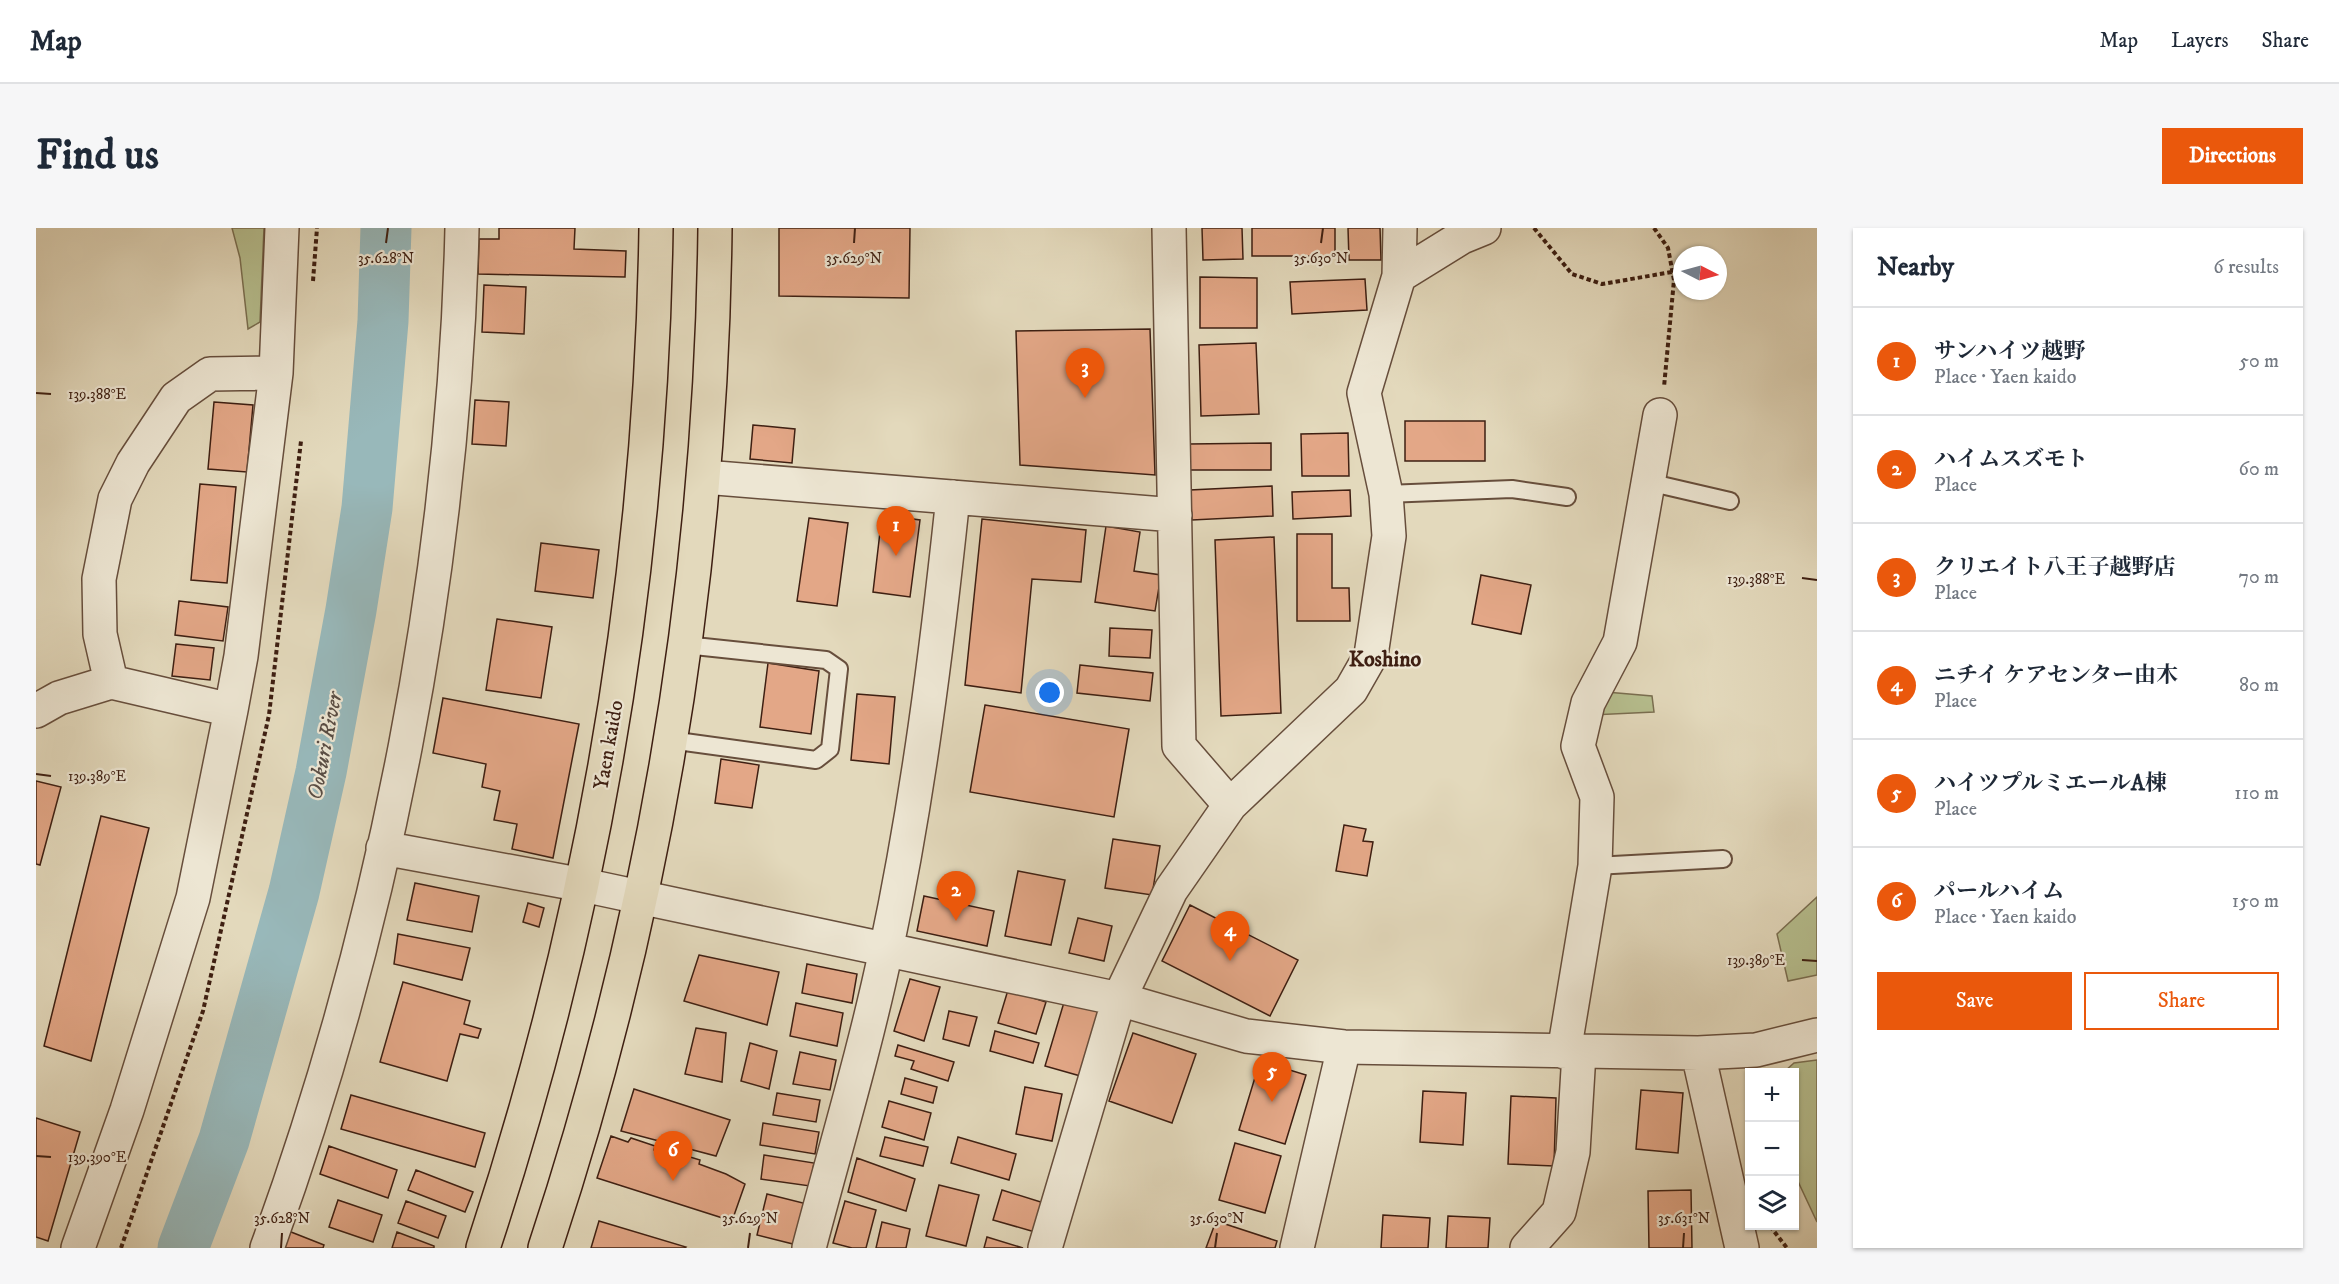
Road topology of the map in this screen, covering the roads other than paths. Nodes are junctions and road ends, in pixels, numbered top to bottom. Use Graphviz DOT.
graph roads {
  1 [pos="282,228"];
  2 [pos="462,228"];
  3 [pos="656,228"];
  4 [pos="715,228"];
  5 [pos="1169,228"];
  6 [pos="1400,228"];
  7 [pos="1484,228"];
  8 [pos="1399,276"];
  9 [pos="276,373"];
  10 [pos="1660,415"];
  11 [pos="704,477"];
  12 [pos="1648,482"];
  13 [pos="1386,494"];
  14 [pos="953,497"];
  15 [pos="1567,497"];
  16 [pos="1730,501"];
  17 [pos="1175,515"];
  18 [pos="685,645"];
  19 [pos="111,682"];
  20 [pos="231,710"];
  21 [pos="36,711"];
  22 [pos="670,740"];
  23 [pos="1230,805"];
  24 [pos="383,848"];
  25 [pos="1723,860"];
  26 [pos="1595,866"];
  27 [pos="583,885"];
  28 [pos="641,899"];
  29 [pos="886,951"];
  30 [pos="1119,999"];
  31 [pos="1817,1035"];
  32 [pos="1344,1047"];
  33 [pos="1572,1052"];
  34 [pos="1698,1053"];
  35 [pos="78,1248"];
  36 [pos="267,1248"];
  37 [pos="483,1248"];
  38 [pos="544,1248"];
  39 [pos="809,1248"];
  40 [pos="1045,1248"];
  41 [pos="1297,1248"];
  42 [pos="1527,1248"];
  43 [pos="1742,1248"];
  1 -- 9 [label="street"];
  2 -- 24 [label="street"];
  3 -- 27 [label="main road, Yaen kaido"];
  4 -- 11 [label="main road"];
  5 -- 17 [label="street"];
  6 -- 8 [label="street"];
  7 -- 8 [label="street"];
  8 -- 13 [label="street"];
  9 -- 19 [label="street"];
  9 -- 20 [label="street"];
  10 -- 12 [label="street"];
  11 -- 14 [label="street"];
  11 -- 18 [label="main road"];
  12 -- 16 [label="lane"];
  12 -- 26 [label="street"];
  13 -- 15 [label="lane"];
  13 -- 23 [label="street"];
  14 -- 17 [label="street"];
  14 -- 29 [label="street"];
  17 -- 23 [label="street"];
  18 -- 22 [label="main road"];
  18 -- 22 [label="lane"];
  19 -- 20 [label="street"];
  19 -- 21 [label="street"];
  20 -- 35 [label="street"];
  22 -- 28 [label="main road"];
  23 -- 30 [label="street"];
  24 -- 27 [label="street"];
  24 -- 36 [label="street"];
  25 -- 26 [label="lane"];
  26 -- 33 [label="street"];
  27 -- 28 [label="street"];
  27 -- 37 [label="main road, Yaen kaido"];
  28 -- 29 [label="street"];
  28 -- 38 [label="main road"];
  29 -- 30 [label="street"];
  29 -- 39 [label="street"];
  30 -- 32 [label="street"];
  30 -- 40 [label="street"];
  31 -- 34 [label="street"];
  32 -- 33 [label="street"];
  32 -- 41 [label="street"];
  33 -- 34 [label="street"];
  33 -- 42 [label="street"];
  34 -- 43 [label="street"];
}
